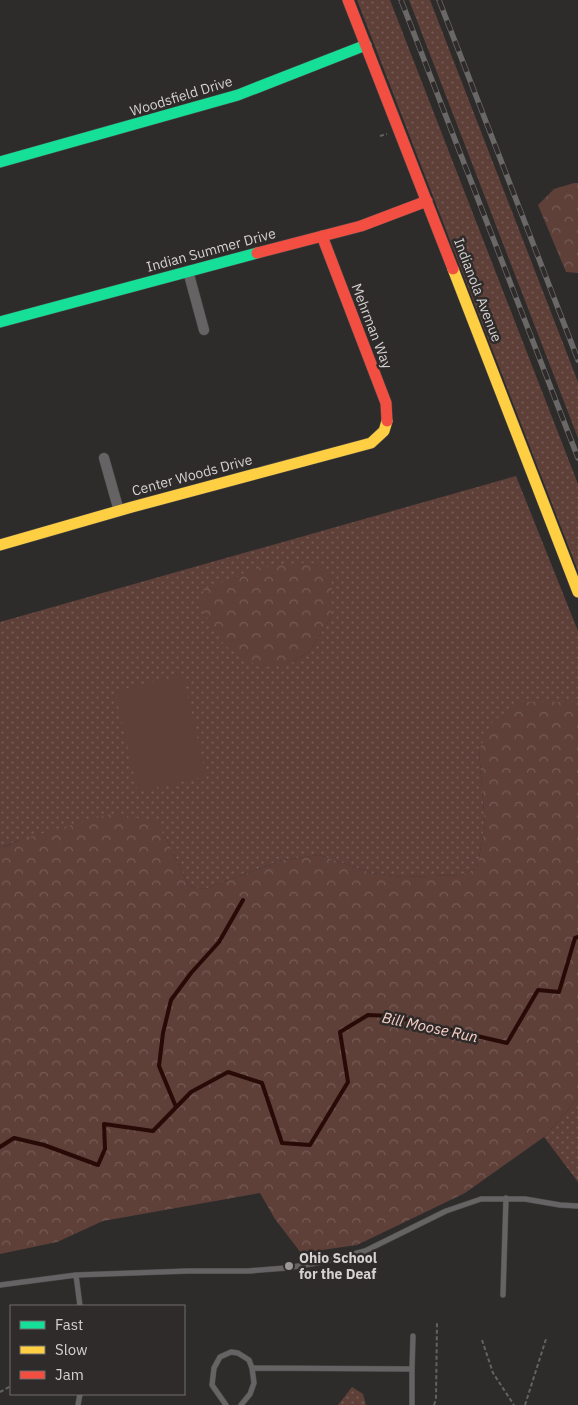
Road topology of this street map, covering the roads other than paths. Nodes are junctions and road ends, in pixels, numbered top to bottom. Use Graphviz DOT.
graph roads {
  1 [pos="348,0"];
  2 [pos="366,45"];
  3 [pos="0,162"];
  4 [pos="427,201"];
  5 [pos="322,236"];
  6 [pos="188,271"];
  7 [pos="0,322"];
  8 [pos="204,330"];
  9 [pos="386,428"];
  10 [pos="104,458"];
  11 [pos="118,511"];
  12 [pos="0,545"];
  13 [pos="578,592"];
  14 [pos="506,1198"];
  15 [pos="578,1206"];
  16 [pos="76,1275"];
  17 [pos="0,1285"];
  18 [pos="503,1294"];
  19 [pos="80,1305"];
  20 [pos="413,1336"];
  21 [pos="252,1368"];
  22 [pos="412,1369"];
  23 [pos="226,1405"];
  24 [pos="241,1405"];
  25 [pos="412,1405"];
  1 -- 2 [label="street, Indianola Avenue"];
  2 -- 3 [label="street, Woodsfield Drive"];
  2 -- 4 [label="street, Indianola Avenue"];
  4 -- 5 [label="street, Indian Summer Drive"];
  4 -- 13 [label="street, Indianola Avenue"];
  5 -- 6 [label="street, Indian Summer Drive"];
  5 -- 9 [label="street, Mehrman Way"];
  6 -- 7 [label="street, Indian Summer Drive"];
  6 -- 8 [label="street"];
  9 -- 11 [label="street, Center Woods Drive"];
  10 -- 11 [label="street"];
  11 -- 12 [label="street, Center Woods Drive"];
  14 -- 15 [label="lane"];
  14 -- 16 [label="lane"];
  14 -- 18 [label="lane"];
  16 -- 17 [label="lane"];
  16 -- 19 [label="lane"];
  20 -- 22 [label="lane"];
  21 -- 22 [label="lane"];
  21 -- 23 [label="lane"];
  21 -- 24 [label="lane"];
  22 -- 25 [label="lane"];
}
